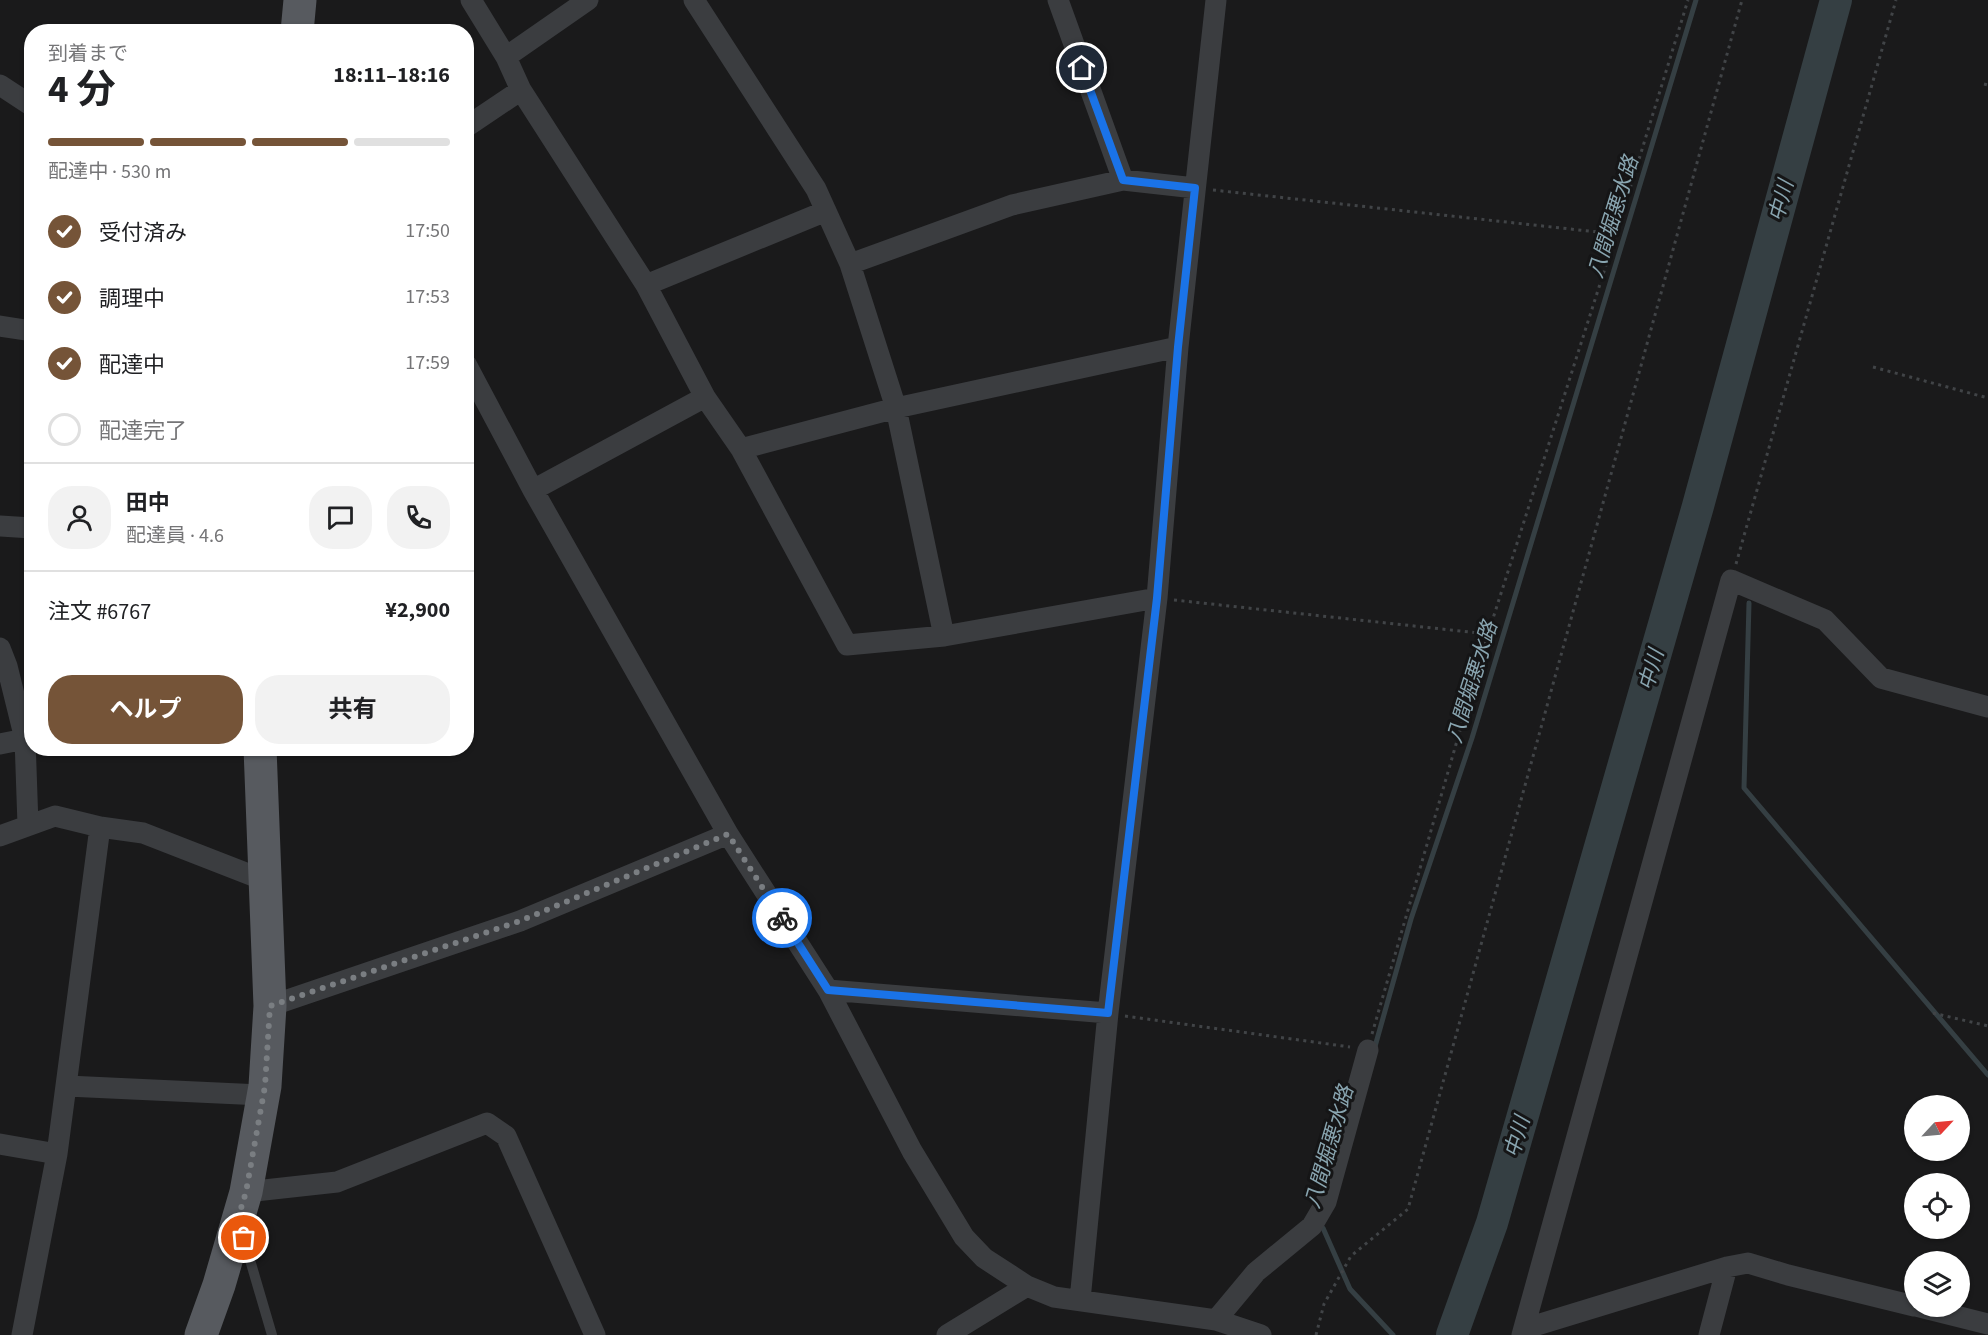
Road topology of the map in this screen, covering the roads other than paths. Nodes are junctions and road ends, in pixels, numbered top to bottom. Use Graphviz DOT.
graph roads {
  1 [pos="300,0"];
  2 [pos="471,0"];
  3 [pos="588,0"];
  4 [pos="694,0"];
  5 [pos="1058,0"];
  6 [pos="1216,0"];
  7 [pos="298,24"];
  8 [pos="506,57"];
  9 [pos="0,85"];
  10 [pos="521,90"];
  11 [pos="24,101"];
  12 [pos="474,122"];
  13 [pos="1123,180"];
  14 [pos="1195,188"];
  15 [pos="826,211"];
  16 [pos="850,264"];
  17 [pos="646,285"];
  18 [pos="0,326"];
  19 [pos="24,330"];
  20 [pos="1178,347"];
  21 [pos="474,379"];
  22 [pos="705,397"];
  23 [pos="896,408"];
  24 [pos="741,449"];
  25 [pos="533,490"];
  26 [pos="0,526"];
  27 [pos="24,528"];
  28 [pos="1157,598"];
  29 [pos="944,636"];
  30 [pos="0,648"];
  31 [pos="1988,706"];
  32 [pos="24,736"];
  33 [pos="24,740"];
  34 [pos="0,744"];
  35 [pos="26,756"];
  36 [pos="261,756"];
  37 [pos="28,825"];
  38 [pos="100,827"];
  39 [pos="728,834"];
  40 [pos="0,836"];
  41 [pos="264,880"];
  42 [pos="828,990"];
  43 [pos="270,1006"];
  44 [pos="1108,1013"];
  45 [pos="1368,1050"];
  46 [pos="66,1086"];
  47 [pos="263,1095"];
  48 [pos="0,1144"];
  49 [pos="57,1154"];
  50 [pos="242,1205"];
  51 [pos="1727,1267"];
  52 [pos="1027,1286"];
  53 [pos="1080,1300"];
  54 [pos="1904,1303"];
  55 [pos="1960,1317"];
  56 [pos="1988,1324"];
  57 [pos="1228,1327"];
  58 [pos="1523,1332"];
  59 [pos="22,1335"];
  60 [pos="201,1335"];
  61 [pos="272,1335"];
  62 [pos="595,1335"];
  63 [pos="947,1335"];
  64 [pos="1261,1335"];
  65 [pos="1709,1335"];
  1 -- 7 [label="main road"];
  2 -- 8 [label="street"];
  3 -- 8 [label="street"];
  4 -- 15 [label="street"];
  5 -- 13 [label="street"];
  6 -- 14 [label="street"];
  8 -- 10 [label="street"];
  9 -- 11 [label="street"];
  10 -- 12 [label="street"];
  10 -- 17 [label="street"];
  13 -- 14 [label="street"];
  13 -- 16 [label="street"];
  14 -- 20 [label="street"];
  15 -- 16 [label="street"];
  15 -- 17 [label="street"];
  16 -- 23 [label="street"];
  17 -- 22 [label="street"];
  18 -- 19 [label="street"];
  20 -- 23 [label="street"];
  20 -- 28 [label="street"];
  21 -- 25 [label="street"];
  22 -- 24 [label="street"];
  22 -- 25 [label="street"];
  23 -- 24 [label="street"];
  23 -- 29 [label="street"];
  24 -- 29 [label="street"];
  25 -- 39 [label="street"];
  26 -- 27 [label="street"];
  28 -- 29 [label="street"];
  28 -- 44 [label="street"];
  30 -- 32 [label="street"];
  31 -- 58 [label="street"];
  33 -- 34 [label="street"];
  35 -- 37 [label="street"];
  36 -- 41 [label="main road"];
  37 -- 38 [label="street"];
  37 -- 40 [label="street"];
  38 -- 41 [label="street"];
  38 -- 46 [label="street"];
  39 -- 42 [label="street"];
  39 -- 43 [label="street"];
  41 -- 43 [label="main road"];
  42 -- 44 [label="street"];
  42 -- 52 [label="street"];
  43 -- 47 [label="main road"];
  44 -- 53 [label="street"];
  45 -- 57 [label="street"];
  46 -- 47 [label="street"];
  46 -- 49 [label="street"];
  47 -- 50 [label="main road"];
  48 -- 49 [label="street"];
  49 -- 59 [label="street"];
  50 -- 60 [label="main road"];
  50 -- 61 [label="lane"];
  50 -- 62 [label="street"];
  51 -- 54 [label="street"];
  51 -- 58 [label="street"];
  51 -- 65 [label="street"];
  52 -- 53 [label="street"];
  52 -- 63 [label="street"];
  53 -- 57 [label="street"];
  55 -- 56 [label="street"];
  57 -- 64 [label="street"];
}
